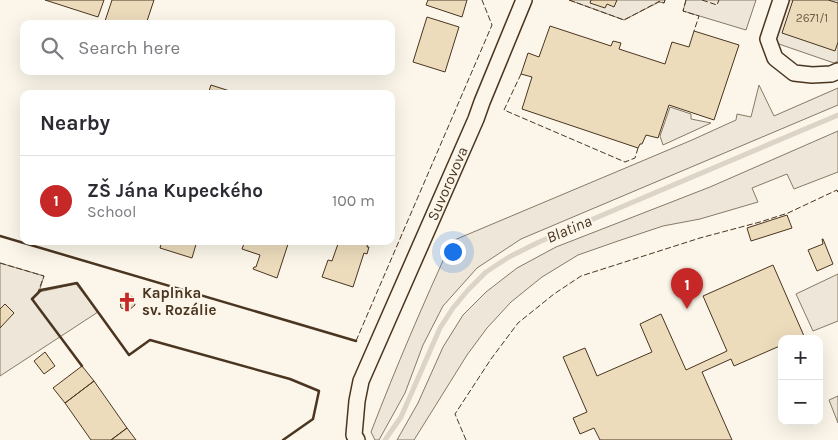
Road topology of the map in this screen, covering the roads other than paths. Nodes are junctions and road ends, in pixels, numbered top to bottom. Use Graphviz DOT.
graph roads {
  1 [pos="524,0"];
  2 [pos="781,0"];
  3 [pos="838,71"];
  4 [pos="356,440"];
  1 -- 4 [label="street, Suvorovova"];
  2 -- 3 [label="street"];
}
